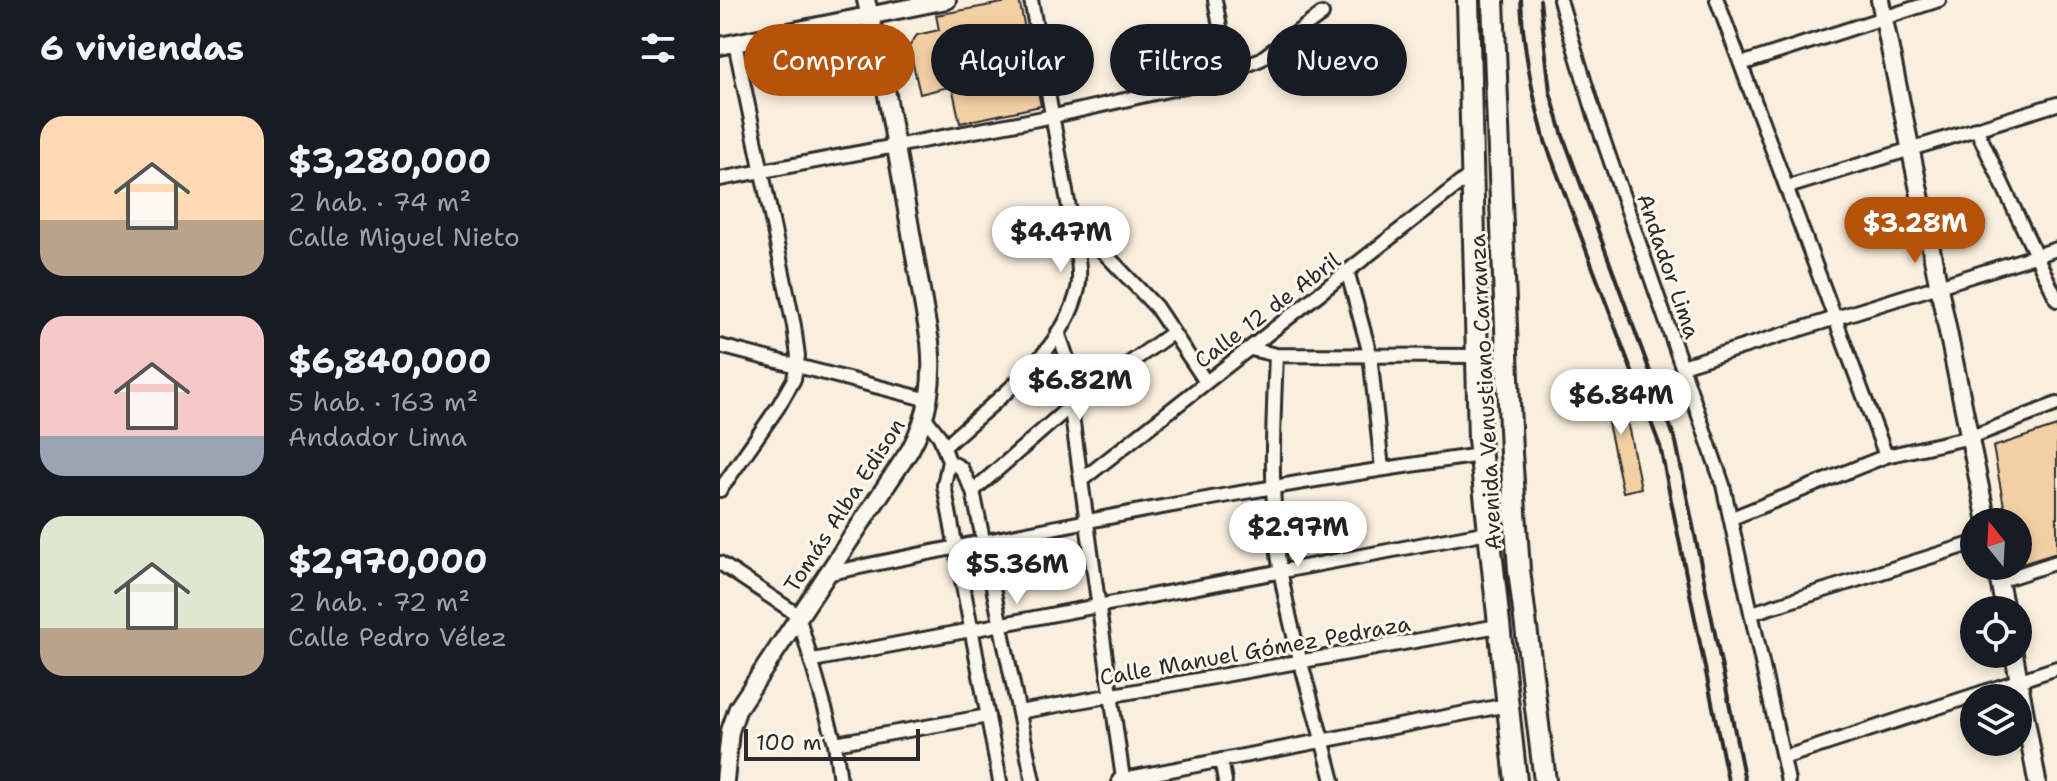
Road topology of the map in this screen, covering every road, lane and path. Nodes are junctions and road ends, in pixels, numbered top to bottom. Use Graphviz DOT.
graph roads {
  1 [pos="947,0"];
  2 [pos="1031,0"];
  3 [pos="1215,0"];
  4 [pos="1468,0"];
  5 [pos="1493,0"];
  6 [pos="1560,0"];
  7 [pos="1717,0"];
  8 [pos="1880,0"];
  9 [pos="1939,0"];
  10 [pos="868,7"];
  11 [pos="1322,14"];
  12 [pos="1883,17"];
  13 [pos="1219,24"];
  14 [pos="728,45"];
  15 [pos="1251,64"];
  16 [pos="1741,64"];
  17 [pos="1139,96"];
  18 [pos="2057,104"];
  19 [pos="1054,116"];
  20 [pos="1976,128"];
  21 [pos="894,148"];
  22 [pos="1910,148"];
  23 [pos="760,171"];
  24 [pos="1475,172"];
  25 [pos="720,179"];
  26 [pos="1788,187"];
  27 [pos="1070,217"];
  28 [pos="2057,249"];
  29 [pos="2035,257"];
  30 [pos="1348,274"];
  31 [pos="1940,286"];
  32 [pos="2057,300"];
  33 [pos="1835,319"];
  34 [pos="1058,332"];
  35 [pos="1172,333"];
  36 [pos="720,346"];
  37 [pos="1251,349"];
  38 [pos="1370,354"];
  39 [pos="1276,355"];
  40 [pos="1477,356"];
  41 [pos="1682,366"];
  42 [pos="797,368"];
  43 [pos="1206,382"];
  44 [pos="929,400"];
  45 [pos="1075,402"];
  46 [pos="2057,404"];
  47 [pos="926,419"];
  48 [pos="1971,437"];
  49 [pos="944,447"];
  50 [pos="1481,455"];
  51 [pos="1886,456"];
  52 [pos="949,461"];
  53 [pos="1382,469"];
  54 [pos="1083,479"];
  55 [pos="1276,486"];
  56 [pos="720,490"];
  57 [pos="973,491"];
  58 [pos="1984,508"];
  59 [pos="1732,518"];
  60 [pos="1088,520"];
  61 [pos="1488,532"];
  62 [pos="985,542"];
  63 [pos="955,547"];
  64 [pos="1960,547"];
  65 [pos="2057,562"];
  66 [pos="720,563"];
  67 [pos="2032,567"];
  68 [pos="1281,571"];
  69 [pos="825,574"];
  70 [pos="1098,609"];
  71 [pos="1752,613"];
  72 [pos="798,615"];
  73 [pos="1003,626"];
  74 [pos="1498,626"];
  75 [pos="972,631"];
  76 [pos="813,660"];
  77 [pos="1299,662"];
  78 [pos="2017,668"];
  79 [pos="2057,668"];
  80 [pos="2019,681"];
  81 [pos="1110,696"];
  82 [pos="1507,705"];
  83 [pos="1019,712"];
  84 [pos="988,716"];
  85 [pos="725,729"];
  86 [pos="1323,740"];
  87 [pos="835,743"];
  88 [pos="1783,758"];
  89 [pos="1221,760"];
  90 [pos="1119,780"];
  91 [pos="725,781"];
  92 [pos="840,781"];
  93 [pos="1000,781"];
  94 [pos="1033,781"];
  95 [pos="1225,781"];
  96 [pos="1333,781"];
  97 [pos="1516,781"];
  98 [pos="1545,781"];
  99 [pos="1788,781"];
  100 [pos="2037,781"];
  1 -- 10 [label="street"];
  2 -- 19 [label="street"];
  3 -- 13 [label="street"];
  4 -- 24 [label="main road, Avenida Venustiano Carranza"];
  5 -- 98 [label="main road, Avenida Venustiano Carranza"];
  6 -- 41 [label="street, Andador Lima"];
  7 -- 16 [label="street"];
  8 -- 12 [label="street"];
  9 -- 12 [label="street"];
  10 -- 14 [label="street"];
  10 -- 21 [label="street, Tomás Alba Edison"];
  11 -- 15 [label="street"];
  12 -- 16 [label="street"];
  12 -- 22 [label="street"];
  14 -- 23 [label="street"];
  16 -- 26 [label="street"];
  17 -- 19 [label="street"];
  18 -- 20 [label="street"];
  19 -- 21 [label="street"];
  19 -- 27 [label="street"];
  20 -- 22 [label="street"];
  20 -- 29 [label="street"];
  21 -- 23 [label="street"];
  21 -- 44 [label="street, Tomás Alba Edison"];
  22 -- 26 [label="street"];
  22 -- 31 [label="street"];
  23 -- 25 [label="street"];
  23 -- 42 [label="street"];
  24 -- 30 [label="street, Calle 12 de Abril"];
  24 -- 40 [label="main road, Avenida Venustiano Carranza"];
  26 -- 33 [label="street"];
  27 -- 34 [label="street"];
  27 -- 35 [label="street"];
  28 -- 29 [label="street"];
  29 -- 31 [label="street"];
  29 -- 32 [label="street"];
  30 -- 37 [label="street, Calle 12 de Abril"];
  30 -- 38 [label="street"];
  31 -- 33 [label="street"];
  31 -- 48 [label="street"];
  33 -- 41 [label="street"];
  33 -- 51 [label="street"];
  34 -- 45 [label="street"];
  34 -- 49 [label="street"];
  35 -- 43 [label="street"];
  35 -- 45 [label="street"];
  36 -- 42 [label="street"];
  37 -- 39 [label="street"];
  37 -- 43 [label="street, Calle 12 de Abril"];
  38 -- 39 [label="street"];
  38 -- 40 [label="street"];
  38 -- 53 [label="street"];
  39 -- 55 [label="street"];
  40 -- 50 [label="main road, Avenida Venustiano Carranza"];
  41 -- 59 [label="street, Andador Lima"];
  42 -- 44 [label="street"];
  42 -- 56 [label="street"];
  43 -- 54 [label="street, Calle 12 de Abril"];
  44 -- 47 [label="street, Tomás Alba Edison"];
  45 -- 54 [label="street"];
  45 -- 57 [label="street"];
  46 -- 48 [label="street"];
  47 -- 49 [label="street"];
  47 -- 69 [label="street, Tomás Alba Edison"];
  48 -- 51 [label="street"];
  48 -- 58 [label="street"];
  49 -- 52 [label="street"];
  50 -- 53 [label="street"];
  50 -- 61 [label="main road, Avenida Venustiano Carranza"];
  51 -- 59 [label="street"];
  52 -- 57 [label="street"];
  52 -- 63 [label="street"];
  53 -- 55 [label="street"];
  54 -- 60 [label="street"];
  55 -- 60 [label="street"];
  55 -- 68 [label="street"];
  57 -- 62 [label="street"];
  59 -- 71 [label="street, Andador Lima"];
  60 -- 62 [label="street"];
  60 -- 70 [label="street"];
  61 -- 68 [label="street"];
  61 -- 74 [label="main road, Avenida Venustiano Carranza"];
  62 -- 63 [label="street"];
  62 -- 73 [label="street"];
  63 -- 69 [label="street"];
  63 -- 75 [label="street"];
  64 -- 71 [label="street"];
  65 -- 67 [label="street"];
  66 -- 72 [label="street"];
  68 -- 70 [label="street"];
  68 -- 77 [label="street"];
  69 -- 72 [label="street, Tomás Alba Edison"];
  70 -- 73 [label="street"];
  70 -- 81 [label="street"];
  71 -- 88 [label="street, Andador Lima"];
  72 -- 76 [label="street"];
  72 -- 85 [label="street, Tomás Alba Edison"];
  73 -- 75 [label="street"];
  73 -- 83 [label="street"];
  74 -- 77 [label="street, Calle Manuel Gómez Pedraza"];
  74 -- 82 [label="main road, Avenida Venustiano Carranza"];
  75 -- 76 [label="street"];
  75 -- 84 [label="street"];
  76 -- 87 [label="street"];
  77 -- 81 [label="street, Calle Manuel Gómez Pedraza"];
  77 -- 86 [label="street"];
  78 -- 80 [label="street"];
  79 -- 80 [label="street"];
  80 -- 88 [label="street"];
  80 -- 100 [label="street"];
  81 -- 83 [label="street, Calle Manuel Gómez Pedraza"];
  81 -- 90 [label="street"];
  82 -- 86 [label="street"];
  82 -- 97 [label="main road, Avenida Venustiano Carranza"];
  83 -- 94 [label="street"];
  84 -- 87 [label="street"];
  84 -- 93 [label="street"];
  85 -- 91 [label="street, Tomás Alba Edison"];
  86 -- 89 [label="street"];
  86 -- 96 [label="street"];
  87 -- 92 [label="street"];
  88 -- 99 [label="street, Andador Lima"];
  89 -- 90 [label="street"];
  89 -- 95 [label="street"];
}
